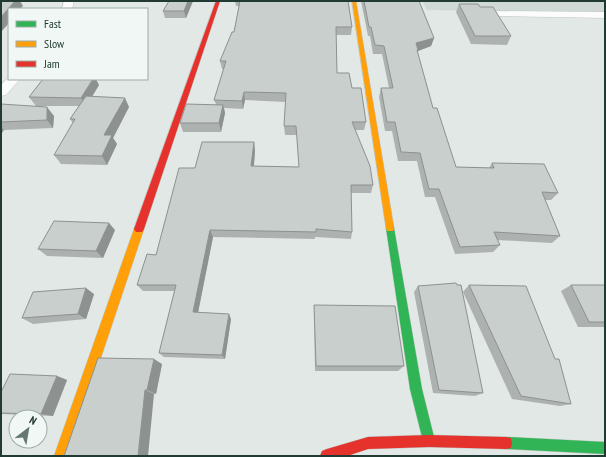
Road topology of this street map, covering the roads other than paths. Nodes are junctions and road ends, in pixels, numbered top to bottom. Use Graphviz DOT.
graph roads {
  1 [pos="218,1"];
  2 [pos="354,1"];
  3 [pos="495,14"];
  4 [pos="605,15"];
  5 [pos="13,80"];
  6 [pos="1,92"];
  7 [pos="429,441"];
  8 [pos="605,448"];
  9 [pos="367,450"];
  10 [pos="61,456"];
  11 [pos="327,456"];
  1 -- 10 [label="street"];
  2 -- 7 [label="street"];
  3 -- 4 [label="street"];
  5 -- 6 [label="street"];
  7 -- 8 [label="street"];
  7 -- 9 [label="street"];
  9 -- 11 [label="street"];
}
